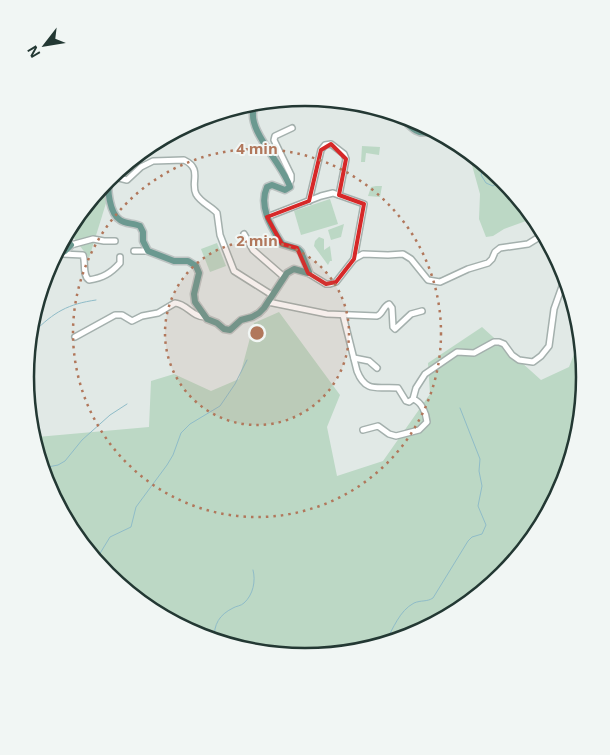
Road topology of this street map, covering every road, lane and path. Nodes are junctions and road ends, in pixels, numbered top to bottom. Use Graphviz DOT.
graph roads {
  1 [pos="253,111"];
  2 [pos="292,128"];
  3 [pos="121,179"];
  4 [pos="289,184"];
  5 [pos="107,192"];
  6 [pos="339,195"];
  7 [pos="309,201"];
  8 [pos="267,217"];
  9 [pos="244,234"];
  10 [pos="538,238"];
  11 [pos="115,241"];
  12 [pos="69,243"];
  13 [pos="134,251"];
  14 [pos="148,251"];
  15 [pos="64,254"];
  16 [pos="120,257"];
  17 [pos="354,259"];
  18 [pos="308,273"];
  19 [pos="284,277"];
  20 [pos="561,288"];
  21 [pos="272,295"];
  22 [pos="268,302"];
  23 [pos="422,311"];
  24 [pos="343,315"];
  25 [pos="205,317"];
  26 [pos="75,337"];
  27 [pos="354,358"];
  28 [pos="376,368"];
  29 [pos="413,399"];
  30 [pos="363,430"];
  1 -- 4 [label="main road"];
  2 -- 4 [label="street"];
  3 -- 21 [label="street"];
  4 -- 8 [label="main road"];
  5 -- 14 [label="main road"];
  6 -- 7 [label="street"];
  6 -- 7 [label="street"];
  6 -- 17 [label="street"];
  7 -- 8 [label="street"];
  8 -- 18 [label="main road"];
  9 -- 19 [label="street"];
  10 -- 17 [label="street"];
  11 -- 12 [label="street"];
  13 -- 14 [label="street"];
  14 -- 25 [label="main road"];
  15 -- 16 [label="street"];
  17 -- 18 [label="street"];
  18 -- 19 [label="main road"];
  19 -- 21 [label="main road"];
  20 -- 29 [label="street"];
  21 -- 22 [label="main road"];
  22 -- 24 [label="street"];
  22 -- 25 [label="main road"];
  23 -- 24 [label="street"];
  24 -- 27 [label="street"];
  25 -- 26 [label="street"];
  27 -- 28 [label="street"];
  27 -- 29 [label="street"];
  29 -- 30 [label="street"];
}
